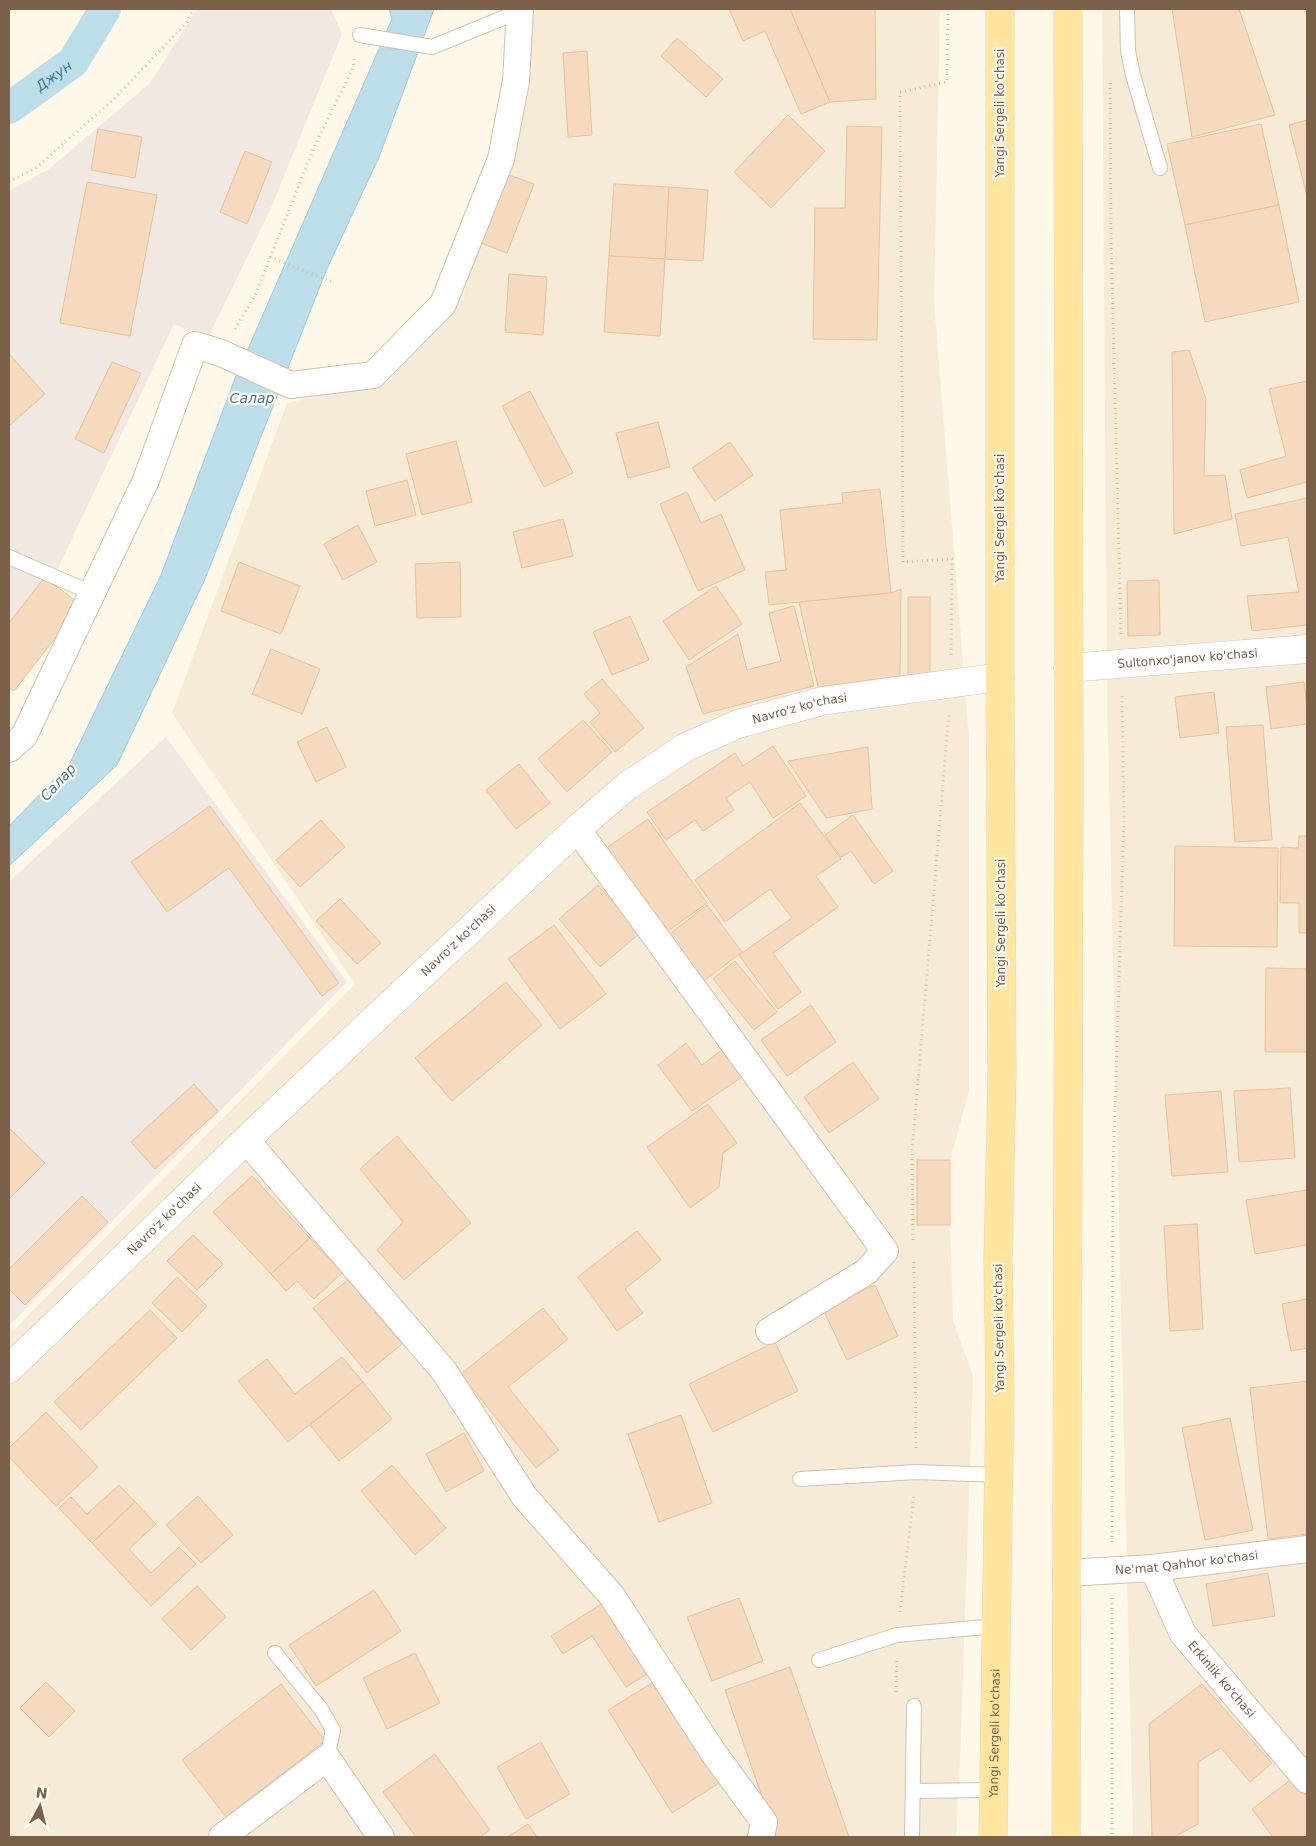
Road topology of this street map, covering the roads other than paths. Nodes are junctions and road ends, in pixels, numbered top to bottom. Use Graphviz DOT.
graph roads {
  1 [pos="1000,9"];
  2 [pos="1068,9"];
  3 [pos="1128,9"];
  4 [pos="520,10"];
  5 [pos="360,36"];
  6 [pos="1160,168"];
  7 [pos="9,557"];
  8 [pos="92,593"];
  9 [pos="1307,649"];
  10 [pos="1068,668"];
  11 [pos="1000,677"];
  12 [pos="9,749"];
  13 [pos="577,829"];
  14 [pos="246,1140"];
  15 [pos="769,1331"];
  16 [pos="9,1369"];
  17 [pos="999,1476"];
  18 [pos="800,1479"];
  19 [pos="1307,1549"];
  20 [pos="1153,1568"];
  21 [pos="1066,1573"];
  22 [pos="996,1626"];
  23 [pos="275,1653"];
  24 [pos="819,1660"];
  25 [pos="914,1706"];
  26 [pos="327,1758"];
  27 [pos="1307,1780"];
  28 [pos="912,1790"];
  29 [pos="994,1790"];
  30 [pos="222,1837"];
  31 [pos="381,1837"];
  32 [pos="762,1837"];
  33 [pos="912,1837"];
  34 [pos="993,1837"];
  35 [pos="1066,1837"];
  1 -- 11 [label="main road, Yangi Sergeli ko'chasi"];
  2 -- 10 [label="main road"];
  3 -- 6 [label="lane"];
  4 -- 5 [label="lane"];
  4 -- 8 [label="street"];
  7 -- 8 [label="lane"];
  8 -- 12 [label="street"];
  9 -- 10 [label="street, Sultonxo'janov ko'chasi"];
  10 -- 21 [label="main road"];
  11 -- 13 [label="street, Navro'z ko'chasi"];
  11 -- 17 [label="main road, Yangi Sergeli ko'chasi"];
  13 -- 14 [label="street, Navro'z ko'chasi"];
  13 -- 15 [label="street"];
  14 -- 16 [label="street, Navro'z ko'chasi"];
  14 -- 32 [label="street"];
  17 -- 18 [label="lane"];
  17 -- 22 [label="main road, Yangi Sergeli ko'chasi"];
  19 -- 20 [label="street, Ne'mat Qahhor ko'chasi"];
  20 -- 21 [label="street, Ne'mat Qahhor ko'chasi"];
  20 -- 27 [label="street, Erkinlik ko'chasi"];
  21 -- 35 [label="main road"];
  22 -- 24 [label="lane"];
  22 -- 29 [label="main road, Yangi Sergeli ko'chasi"];
  23 -- 26 [label="lane"];
  25 -- 28 [label="lane"];
  26 -- 30 [label="street"];
  26 -- 31 [label="street"];
  28 -- 29 [label="lane"];
  28 -- 33 [label="lane"];
  29 -- 34 [label="main road, Yangi Sergeli ko'chasi"];
}
